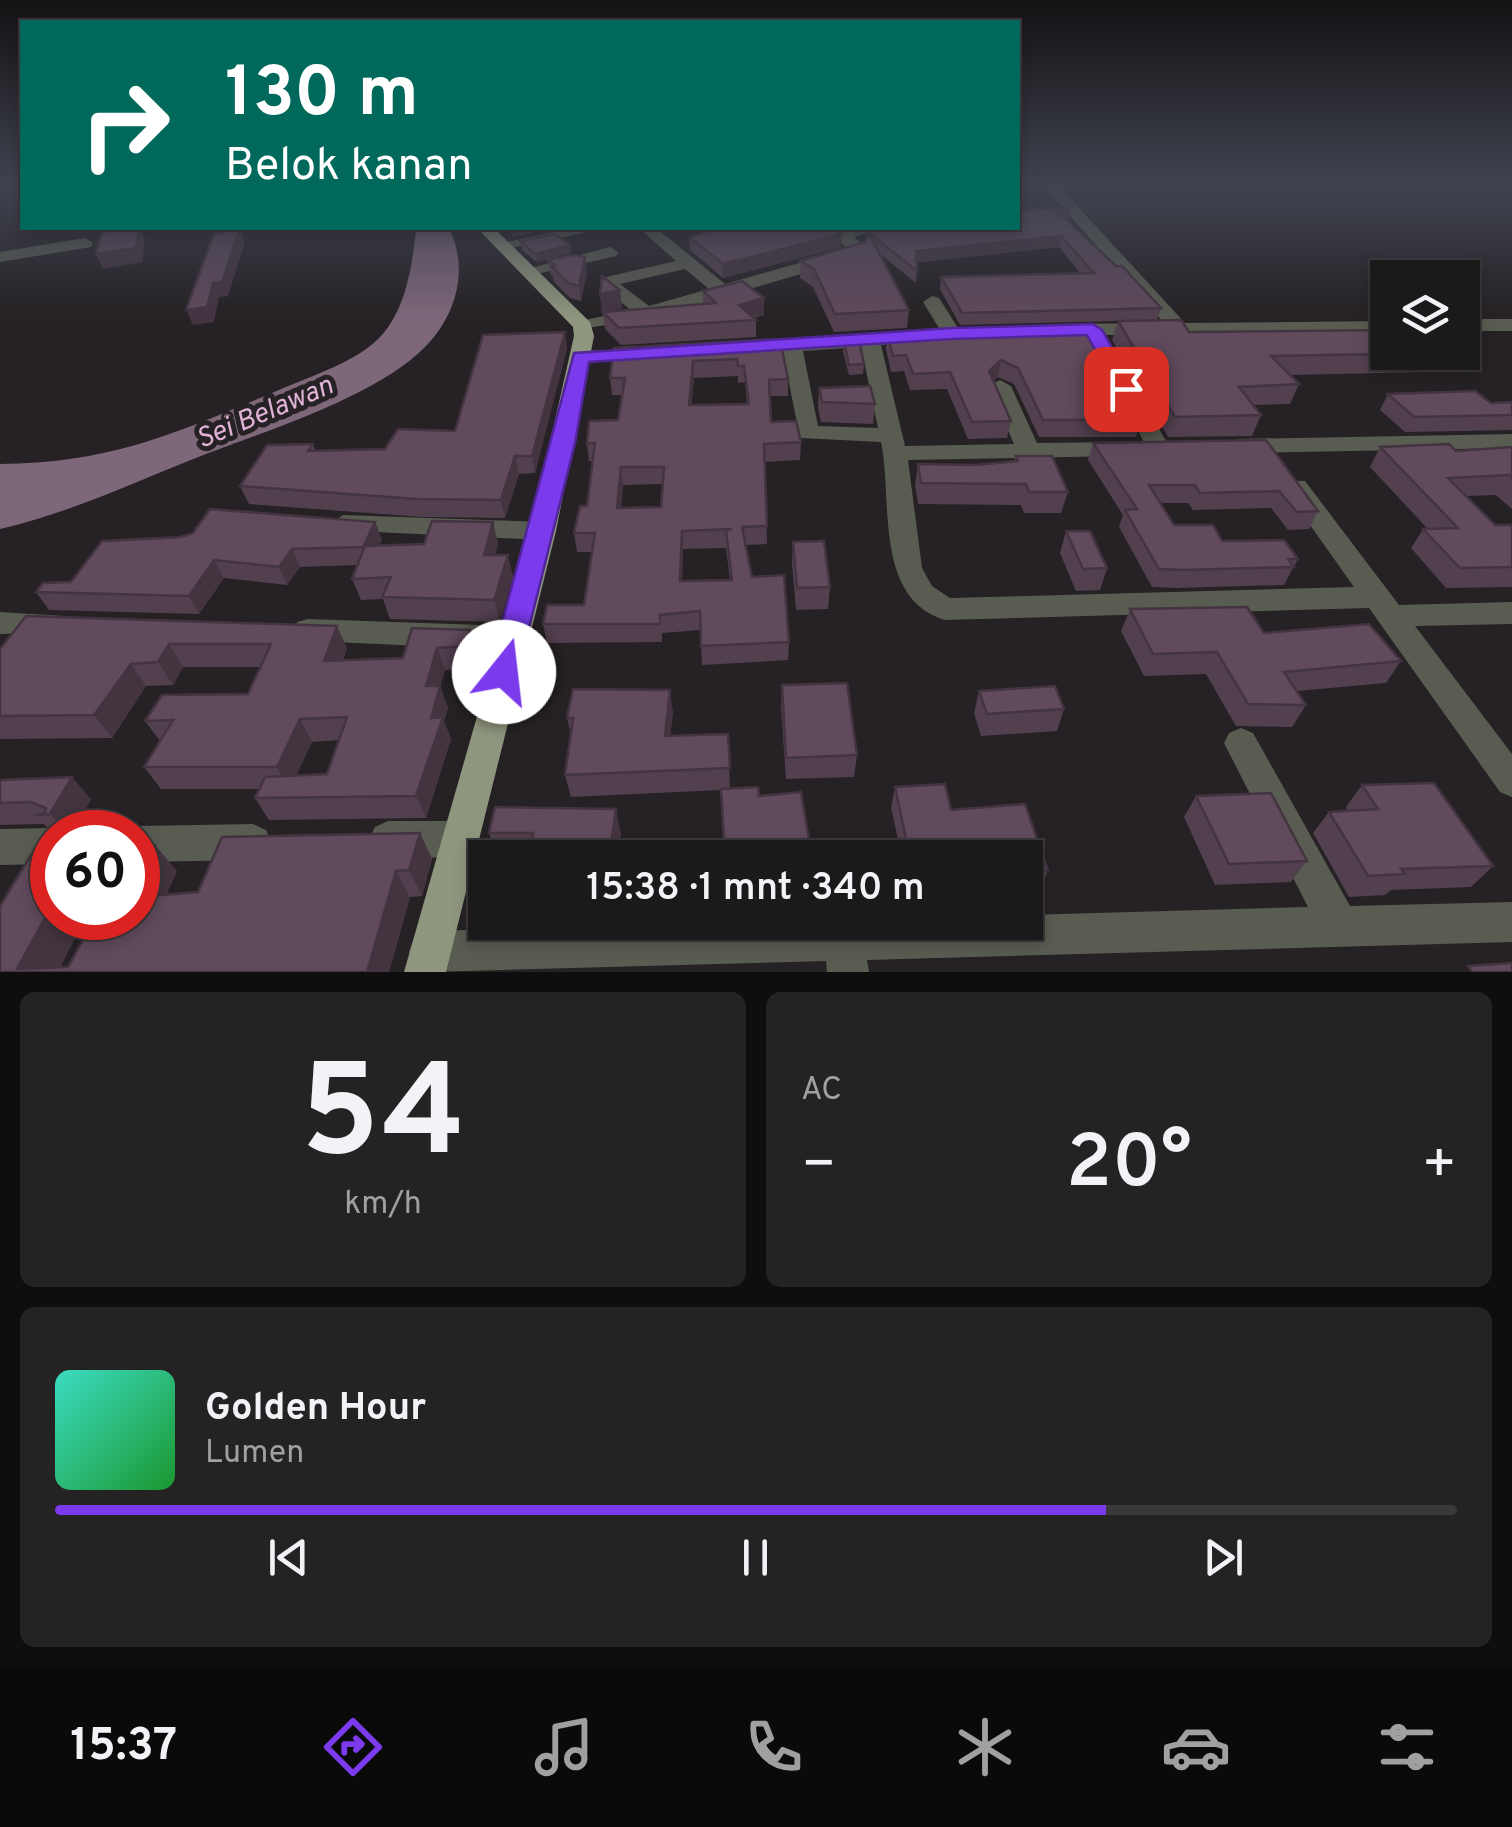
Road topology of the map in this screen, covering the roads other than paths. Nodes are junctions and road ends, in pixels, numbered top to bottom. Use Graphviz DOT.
graph roads {
  1 [pos="567,230"];
  2 [pos="650,230"];
  3 [pos="1083,230"];
  4 [pos="836,231"];
  5 [pos="493,236"];
  6 [pos="85,243"];
  7 [pos="610,252"];
  8 [pos="0,258"];
  9 [pos="689,263"];
  10 [pos="528,272"];
  11 [pos="722,291"];
  12 [pos="932,302"];
  13 [pos="646,314"];
  14 [pos="1512,325"];
  15 [pos="583,326"];
  16 [pos="1480,326"];
  17 [pos="1370,327"];
  18 [pos="1036,330"];
  19 [pos="1093,330"];
  20 [pos="1182,330"];
  21 [pos="870,340"];
  22 [pos="792,345"];
  23 [pos="720,351"];
  24 [pos="660,354"];
  25 [pos="581,357"];
  26 [pos="1000,386"];
  27 [pos="1512,440"];
  28 [pos="892,444"];
  29 [pos="1267,446"];
  30 [pos="1212,447"];
  31 [pos="1030,450"];
  32 [pos="309,522"];
  33 [pos="542,531"];
  34 [pos="1384,607"];
  35 [pos="1512,613"];
  36 [pos="92,625"];
  37 [pos="283,629"];
  38 [pos="6,638"];
  39 [pos="513,638"];
  40 [pos="1241,742"];
  41 [pos="1512,781"];
  42 [pos="458,838"];
  43 [pos="345,840"];
  44 [pos="288,841"];
  45 [pos="160,844"];
  46 [pos="30,846"];
  47 [pos="0,847"];
  48 [pos="1512,922"];
  49 [pos="1339,927"];
  50 [pos="846,956"];
  51 [pos="428,962"];
  1 -- 5 [label="street"];
  2 -- 9 [label="street"];
  3 -- 20 [label="street"];
  4 -- 11 [label="street"];
  5 -- 10 [label="main road"];
  6 -- 8 [label="street"];
  7 -- 10 [label="street"];
  9 -- 11 [label="street"];
  9 -- 13 [label="street"];
  10 -- 15 [label="main road"];
  11 -- 13 [label="street"];
  12 -- 21 [label="street"];
  13 -- 15 [label="street"];
  14 -- 16 [label="street"];
  15 -- 25 [label="main road"];
  17 -- 20 [label="street"];
  18 -- 19 [label="street"];
  19 -- 20 [label="street"];
  19 -- 31 [label="street"];
  21 -- 22 [label="street"];
  21 -- 28 [label="street"];
  22 -- 23 [label="street"];
  22 -- 28 [label="street"];
  24 -- 25 [label="street"];
  25 -- 33 [label="main road"];
  26 -- 31 [label="street"];
  27 -- 29 [label="street"];
  28 -- 31 [label="street"];
  28 -- 34 [label="street"];
  29 -- 30 [label="street"];
  29 -- 34 [label="street"];
  32 -- 33 [label="street"];
  33 -- 39 [label="main road"];
  34 -- 35 [label="street"];
  34 -- 41 [label="street"];
  36 -- 38 [label="street"];
  37 -- 39 [label="street"];
  39 -- 42 [label="main road"];
  40 -- 49 [label="street"];
  42 -- 43 [label="street"];
  42 -- 51 [label="main road"];
  44 -- 45 [label="street"];
  46 -- 47 [label="street"];
  48 -- 49 [label="street"];
  49 -- 50 [label="street"];
  50 -- 51 [label="street"];
}
